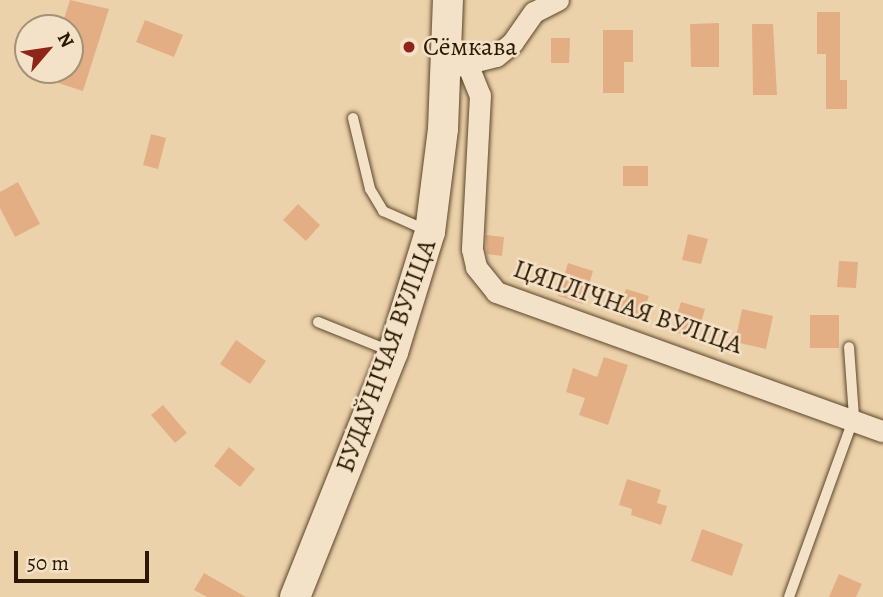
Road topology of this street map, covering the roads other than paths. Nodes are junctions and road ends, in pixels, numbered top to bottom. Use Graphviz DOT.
graph roads {
  1 [pos="448,0"];
  2 [pos="558,0"];
  3 [pos="532,6"];
  4 [pos="458,66"];
  5 [pos="353,118"];
  6 [pos="430,232"];
  7 [pos="318,322"];
  8 [pos="849,347"];
  9 [pos="393,352"];
  10 [pos="854,417"];
  11 [pos="883,431"];
  12 [pos="295,597"];
  13 [pos="789,597"];
  1 -- 4 [label="main road, БУДАЎНІЧАЯ ВУЛІЦА"];
  2 -- 3 [label="street"];
  3 -- 4 [label="street"];
  4 -- 6 [label="main road, БУДАЎНІЧАЯ ВУЛІЦА"];
  4 -- 10 [label="street, ЦЯПЛІЧНАЯ ВУЛІЦА"];
  5 -- 6 [label="lane"];
  6 -- 9 [label="main road, БУДАЎНІЧАЯ ВУЛІЦА"];
  7 -- 9 [label="lane"];
  8 -- 10 [label="lane"];
  9 -- 12 [label="main road, БУДАЎНІЧАЯ ВУЛІЦА"];
  10 -- 11 [label="street, ЦЯПЛІЧНАЯ ВУЛІЦА"];
  10 -- 13 [label="lane"];
}
